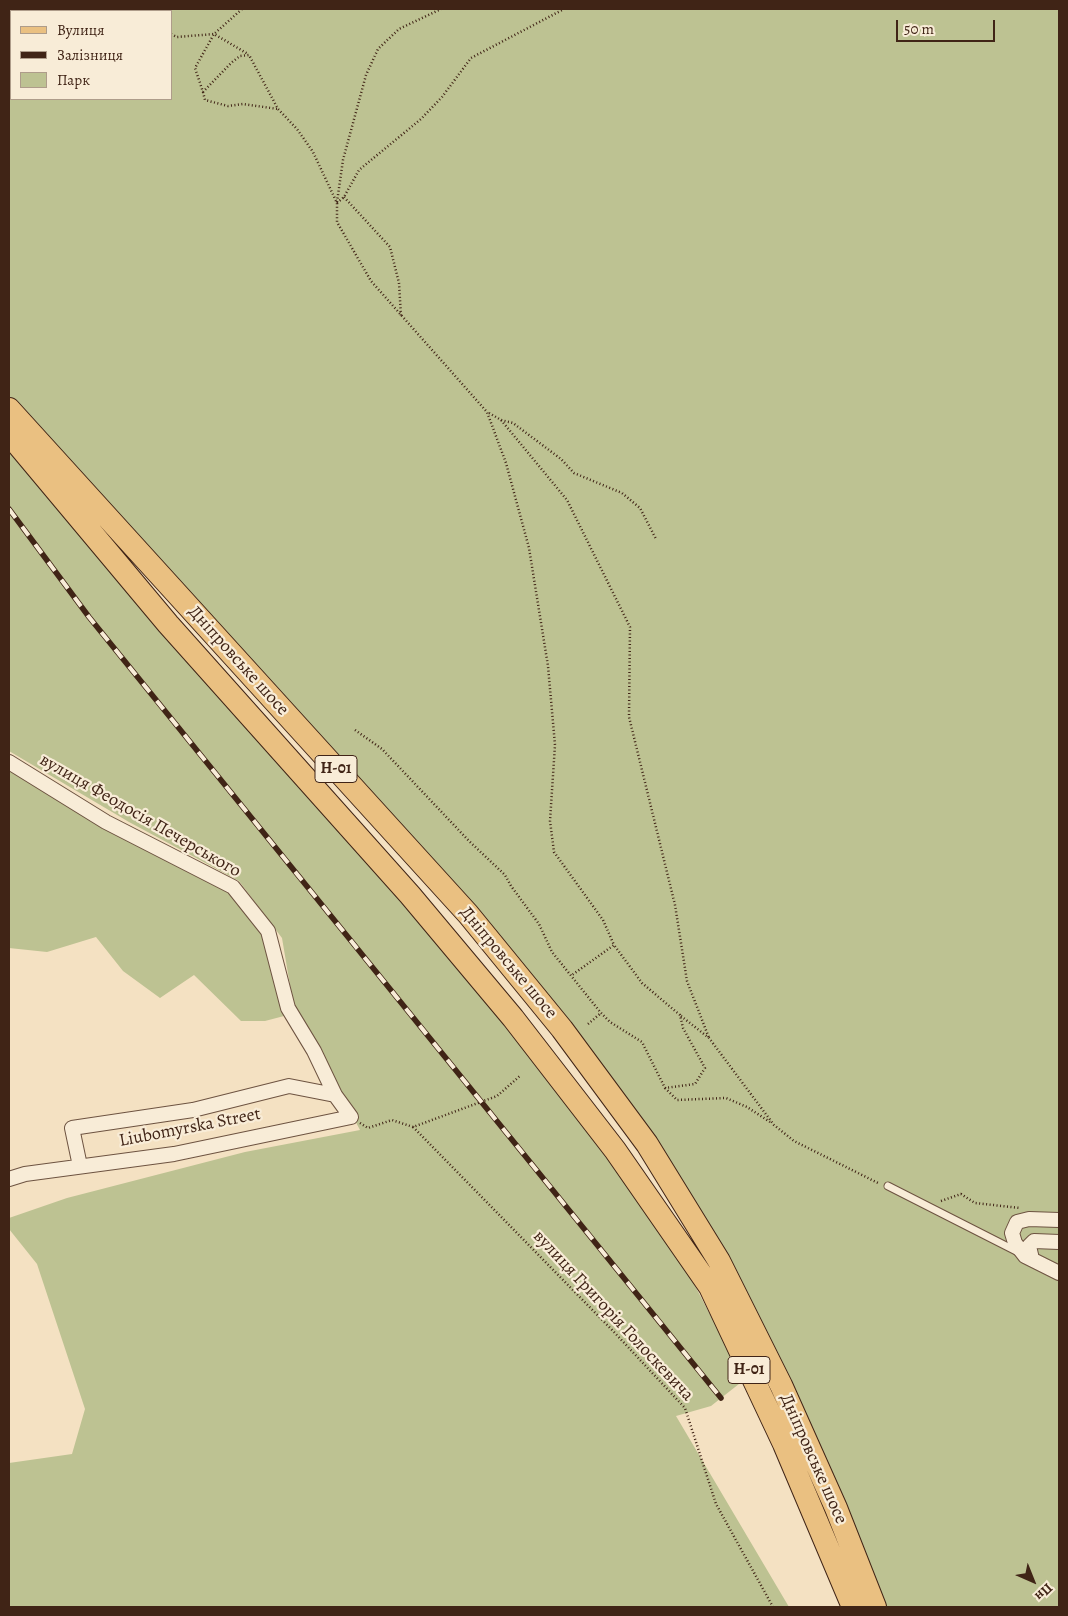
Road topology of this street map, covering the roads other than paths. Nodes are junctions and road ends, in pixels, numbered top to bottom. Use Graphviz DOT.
graph roads {
  1 [pos="9,409"];
  2 [pos="9,434"];
  3 [pos="9,762"];
  4 [pos="336,1095"];
  5 [pos="80,1166"];
  6 [pos="9,1180"];
  7 [pos="888,1186"];
  8 [pos="1059,1220"];
  9 [pos="1059,1242"];
  10 [pos="1028,1258"];
  11 [pos="1059,1273"];
  12 [pos="853,1607"];
  13 [pos="875,1607"];
  1 -- 13 [label="main road, Дніпровське шосе / Н-01"];
  2 -- 12 [label="main road, Дніпровське шосе / Н-01"];
  3 -- 4 [label="street, вулиця Феодосія Печерського"];
  4 -- 5 [label="street, Liubomyrska Street"];
  4 -- 5 [label="street"];
  5 -- 6 [label="street, Liubomyrska Street"];
  7 -- 10 [label="lane"];
  8 -- 10 [label="street"];
  9 -- 10 [label="street"];
  10 -- 11 [label="street"];
}
